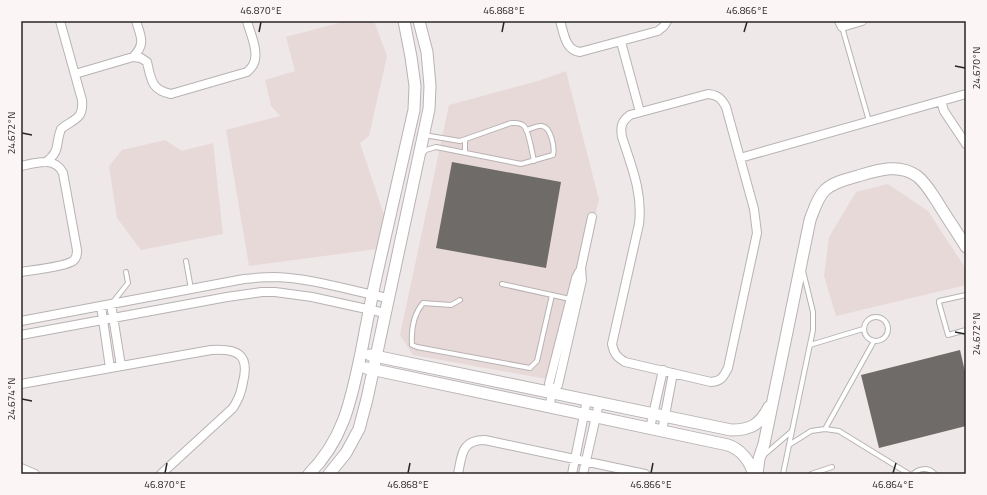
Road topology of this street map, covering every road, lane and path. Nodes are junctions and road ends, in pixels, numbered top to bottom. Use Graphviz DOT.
graph roads {
  1 [pos="60,21"];
  2 [pos="136,21"];
  3 [pos="247,21"];
  4 [pos="404,21"];
  5 [pos="419,21"];
  6 [pos="560,21"];
  7 [pos="667,21"];
  8 [pos="862,21"];
  9 [pos="841,24"];
  10 [pos="621,42"];
  11 [pos="133,57"];
  12 [pos="75,74"];
  13 [pos="966,94"];
  14 [pos="941,101"];
  15 [pos="640,112"];
  16 [pos="869,121"];
  17 [pos="526,130"];
  18 [pos="423,135"];
  19 [pos="465,140"];
  20 [pos="966,144"];
  21 [pos="465,152"];
  22 [pos="418,157"];
  23 [pos="740,158"];
  24 [pos="534,161"];
  25 [pos="46,162"];
  26 [pos="21,166"];
  27 [pos="592,218"];
  28 [pos="966,247"];
  29 [pos="186,261"];
  30 [pos="801,262"];
  31 [pos="21,272"];
  32 [pos="126,272"];
  33 [pos="502,284"];
  34 [pos="191,290"];
  35 [pos="966,294"];
  36 [pos="372,295"];
  37 [pos="552,295"];
  38 [pos="388,298"];
  39 [pos="460,300"];
  40 [pos="574,300"];
  41 [pos="111,304"];
  42 [pos="101,306"];
  43 [pos="370,309"];
  44 [pos="385,312"];
  45 [pos="114,318"];
  46 [pos="103,320"];
  47 [pos="21,321"];
  48 [pos="864,329"];
  49 [pos="966,330"];
  50 [pos="21,335"];
  51 [pos="874,341"];
  52 [pos="810,345"];
  53 [pos="361,353"];
  54 [pos="376,356"];
  55 [pos="121,366"];
  56 [pos="358,367"];
  57 [pos="110,368"];
  58 [pos="373,370"];
  59 [pos="663,370"];
  60 [pos="673,373"];
  61 [pos="21,384"];
  62 [pos="552,394"];
  63 [pos="587,400"];
  64 [pos="773,400"];
  65 [pos="599,403"];
  66 [pos="549,407"];
  67 [pos="584,414"];
  68 [pos="653,414"];
  69 [pos="596,417"];
  70 [pos="665,417"];
  71 [pos="650,428"];
  72 [pos="826,429"];
  73 [pos="792,430"];
  74 [pos="662,431"];
  75 [pos="789,445"];
  76 [pos="575,459"];
  77 [pos="759,459"];
  78 [pos="586,461"];
  79 [pos="832,467"];
  80 [pos="21,468"];
  81 [pos="36,474"];
  82 [pos="162,474"];
  83 [pos="309,474"];
  84 [pos="329,474"];
  85 [pos="458,474"];
  86 [pos="572,474"];
  87 [pos="583,474"];
  88 [pos="645,474"];
  89 [pos="755,474"];
  90 [pos="783,474"];
  91 [pos="811,474"];
  92 [pos="909,474"];
  93 [pos="913,474"];
  94 [pos="935,474"];
  1 -- 12 [label="street"];
  2 -- 11 [label="street"];
  3 -- 11 [label="street"];
  4 -- 36 [label="street"];
  5 -- 18 [label="street"];
  6 -- 10 [label="street"];
  7 -- 10 [label="street"];
  8 -- 9 [label="street"];
  9 -- 16 [label="lane"];
  10 -- 15 [label="street"];
  11 -- 12 [label="street"];
  12 -- 25 [label="street"];
  13 -- 14 [label="street"];
  14 -- 16 [label="street"];
  14 -- 20 [label="street"];
  15 -- 23 [label="street"];
  15 -- 59 [label="street"];
  16 -- 23 [label="street"];
  17 -- 19 [label="lane"];
  17 -- 24 [label="lane"];
  17 -- 24 [label="lane"];
  18 -- 19 [label="lane"];
  18 -- 22 [label="street"];
  19 -- 21 [label="lane"];
  21 -- 22 [label="lane"];
  21 -- 24 [label="lane"];
  22 -- 38 [label="street"];
  23 -- 60 [label="street"];
  25 -- 26 [label="street"];
  25 -- 31 [label="street"];
  27 -- 40 [label="street"];
  28 -- 30 [label="street"];
  29 -- 34 [label="lane"];
  30 -- 52 [label="lane"];
  30 -- 64 [label="street"];
  32 -- 41 [label="lane"];
  33 -- 37 [label="lane"];
  34 -- 36 [label="street"];
  34 -- 41 [label="street"];
  35 -- 49 [label="lane"];
  36 -- 38 [label="street"];
  36 -- 43 [label="street"];
  37 -- 39 [label="lane"];
  37 -- 40 [label="lane"];
  38 -- 44 [label="street"];
  40 -- 62 [label="street"];
  41 -- 42 [label="street"];
  41 -- 45 [label="street"];
  42 -- 46 [label="street"];
  42 -- 47 [label="street"];
  43 -- 44 [label="street"];
  43 -- 45 [label="street"];
  43 -- 53 [label="street"];
  44 -- 54 [label="street"];
  45 -- 46 [label="street"];
  45 -- 55 [label="street"];
  46 -- 50 [label="street"];
  46 -- 57 [label="street"];
  48 -- 51 [label="lane"];
  48 -- 51 [label="lane"];
  48 -- 52 [label="lane"];
  51 -- 72 [label="lane"];
  52 -- 73 [label="lane"];
  53 -- 54 [label="street"];
  53 -- 56 [label="street"];
  54 -- 58 [label="street"];
  54 -- 62 [label="street"];
  55 -- 57 [label="street"];
  55 -- 82 [label="street"];
  56 -- 58 [label="street"];
  56 -- 83 [label="street"];
  57 -- 61 [label="street"];
  58 -- 66 [label="street"];
  58 -- 84 [label="street"];
  59 -- 60 [label="street"];
  59 -- 68 [label="street"];
  60 -- 70 [label="street"];
  62 -- 63 [label="street"];
  62 -- 66 [label="street"];
  63 -- 65 [label="street"];
  63 -- 67 [label="street"];
  64 -- 70 [label="street"];
  64 -- 77 [label="street"];
  65 -- 68 [label="street"];
  65 -- 69 [label="street"];
  66 -- 67 [label="street"];
  67 -- 69 [label="street"];
  67 -- 76 [label="street"];
  68 -- 70 [label="street"];
  68 -- 71 [label="street"];
  69 -- 71 [label="street"];
  69 -- 78 [label="street"];
  70 -- 74 [label="street"];
  71 -- 74 [label="street"];
  72 -- 75 [label="lane"];
  72 -- 92 [label="lane"];
  73 -- 75 [label="lane"];
  73 -- 77 [label="lane"];
  74 -- 89 [label="street"];
  75 -- 90 [label="lane"];
  76 -- 78 [label="street"];
  76 -- 85 [label="street"];
  76 -- 86 [label="street"];
  77 -- 89 [label="street"];
  78 -- 87 [label="street"];
  78 -- 88 [label="street"];
  79 -- 91 [label="lane"];
  80 -- 81 [label="street"];
  93 -- 94 [label="lane"];
}
